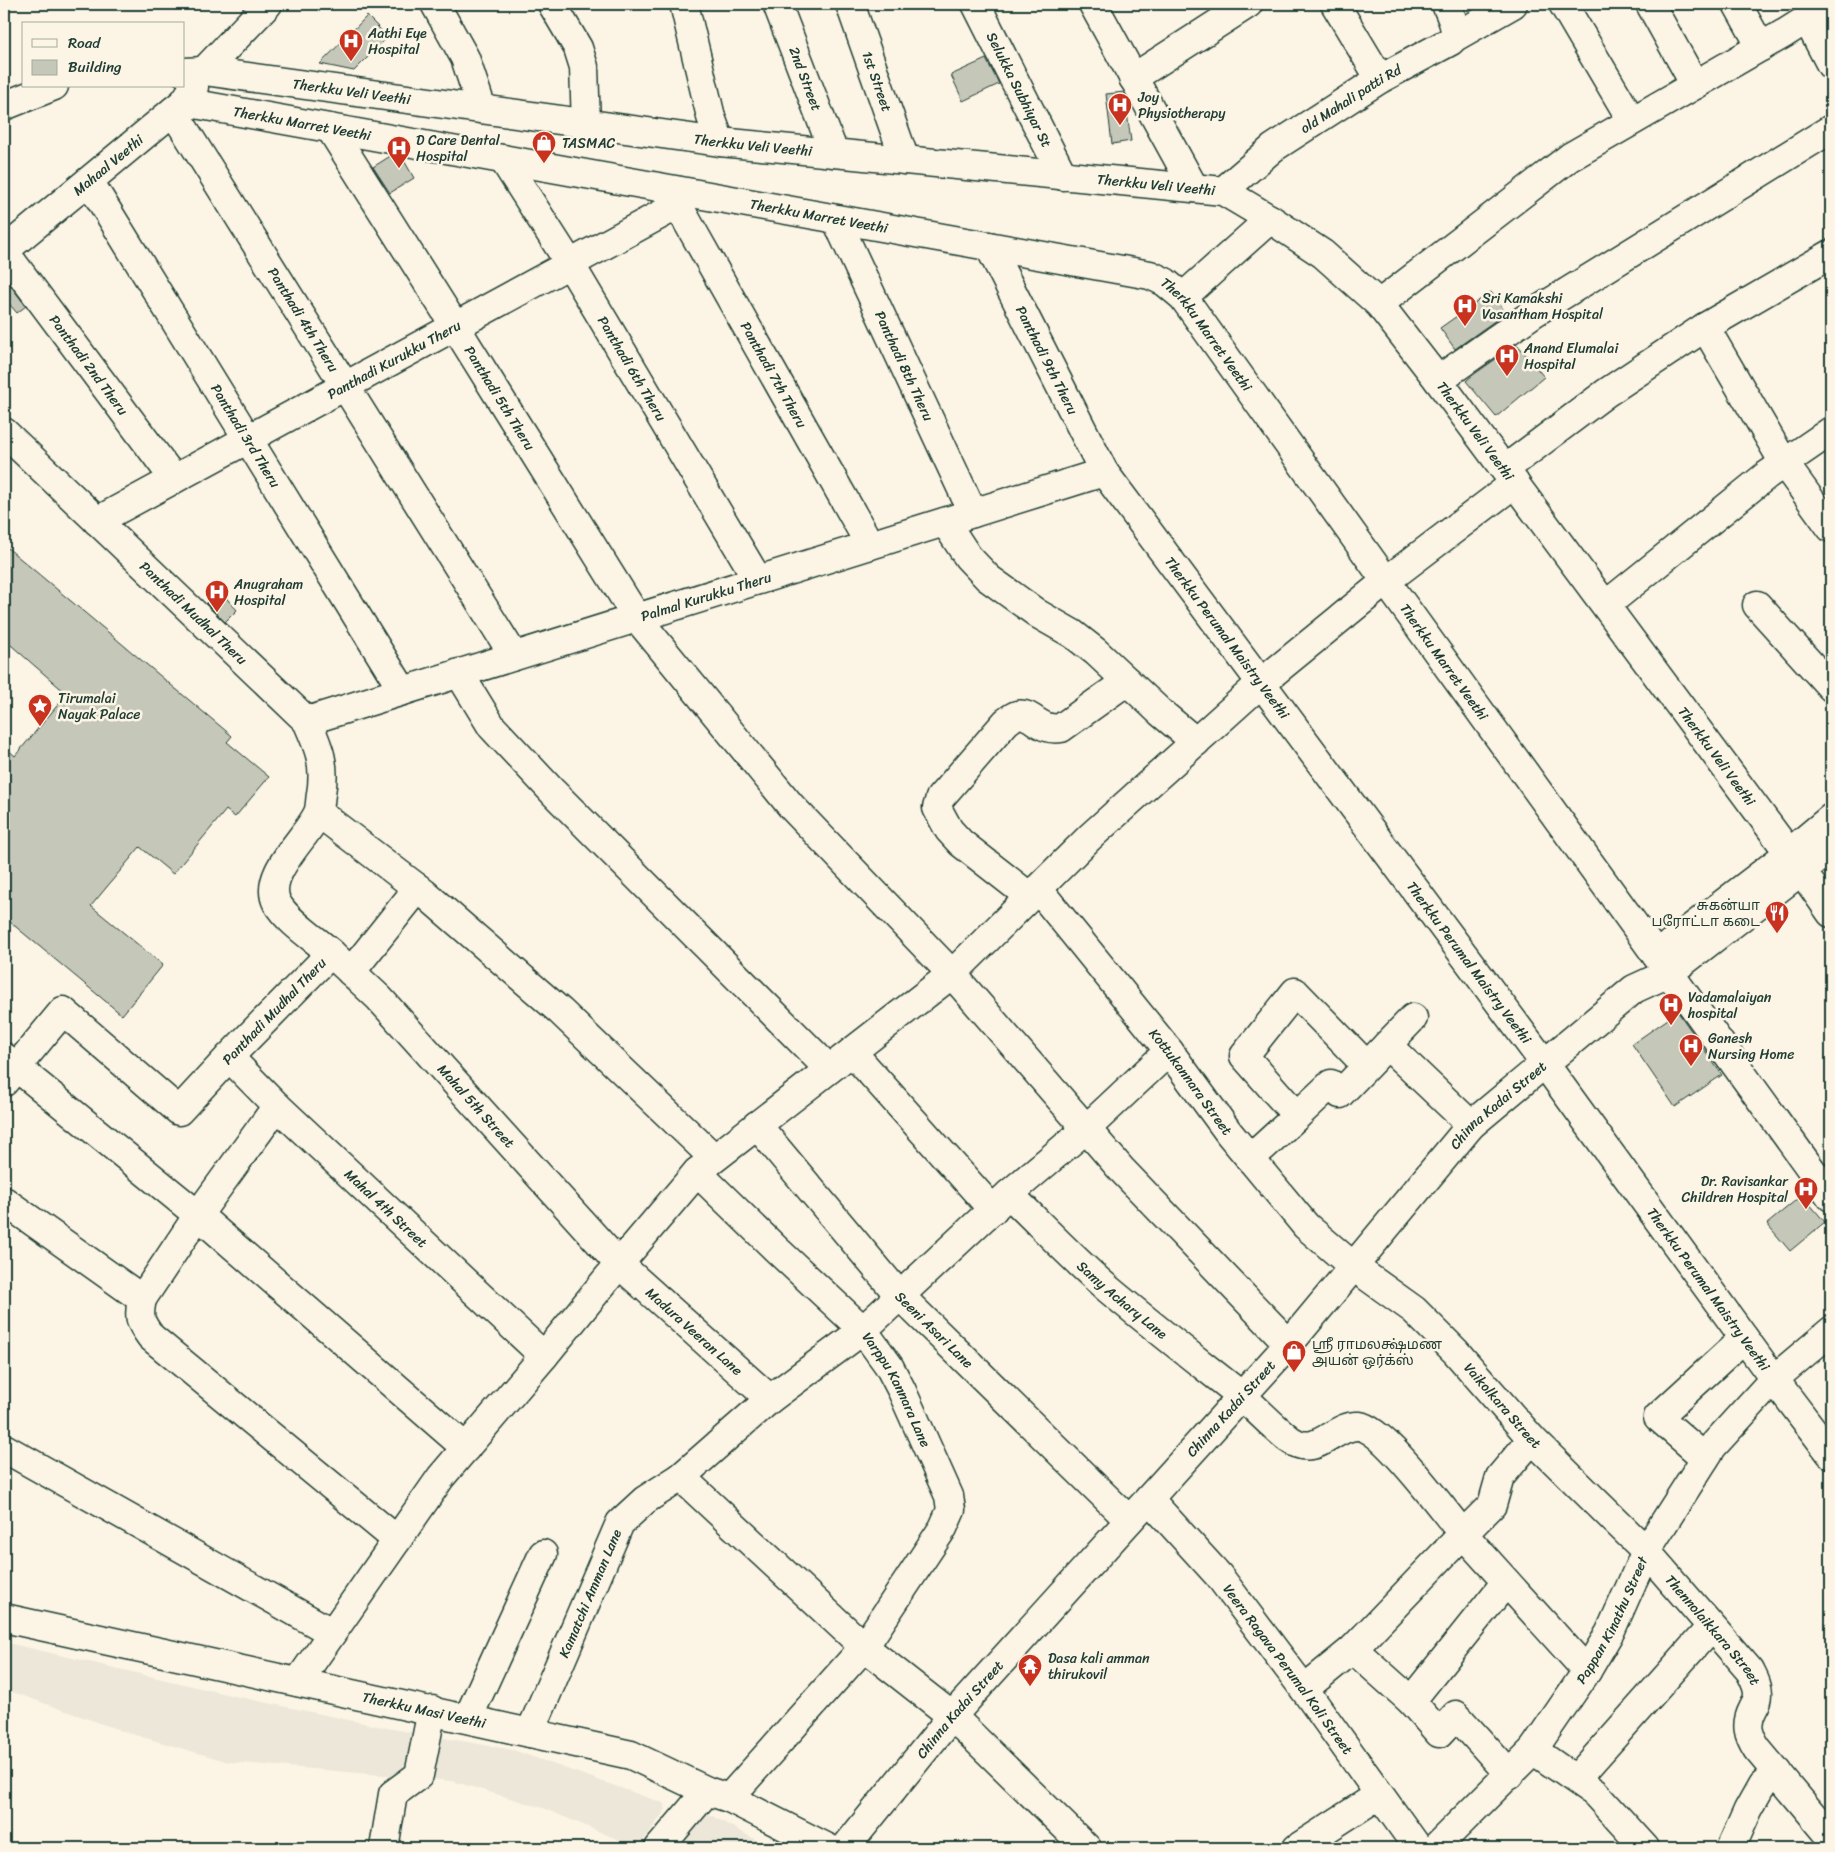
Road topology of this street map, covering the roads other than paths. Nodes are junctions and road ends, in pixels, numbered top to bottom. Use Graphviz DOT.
graph roads {
  1 [pos="268,4"];
  2 [pos="435,4"];
  3 [pos="552,4"];
  4 [pos="684,4"];
  5 [pos="777,4"];
  6 [pos="850,4"];
  7 [pos="976,4"];
  8 [pos="1093,4"];
  9 [pos="1248,4"];
  10 [pos="1335,4"];
  11 [pos="1446,4"];
  12 [pos="1513,4"];
  13 [pos="1563,4"];
  14 [pos="1650,4"];
  15 [pos="1737,4"];
  16 [pos="1831,4"];
  17 [pos="1807,19"];
  18 [pos="1455,36"];
  19 [pos="1761,47"];
  20 [pos="1831,65"];
  21 [pos="194,72"];
  22 [pos="1133,78"];
  23 [pos="1380,79"];
  24 [pos="1695,85"];
  25 [pos="49,88"];
  26 [pos="4,106"];
  27 [pos="179,107"];
  28 [pos="482,109"];
  29 [pos="1632,121"];
  30 [pos="586,124"];
  31 [pos="330,128"];
  32 [pos="1831,129"];
  33 [pos="720,142"];
  34 [pos="834,153"];
  35 [pos="503,159"];
  36 [pos="905,160"];
  37 [pos="1063,176"];
  38 [pos="89,181"];
  39 [pos="1194,188"];
  40 [pos="1223,191"];
  41 [pos="678,198"];
  42 [pos="836,219"];
  43 [pos="1270,219"];
  44 [pos="989,246"];
  45 [pos="4,251"];
  46 [pos="1831,254"];
  47 [pos="570,264"];
  48 [pos="1183,297"];
  49 [pos="1379,304"];
  50 [pos="455,326"];
  51 [pos="1705,327"];
  52 [pos="1438,380"];
  53 [pos="346,387"];
  54 [pos="1831,431"];
  55 [pos="4,432"];
  56 [pos="248,439"];
  57 [pos="1784,463"];
  58 [pos="1104,472"];
  59 [pos="1510,476"];
  60 [pos="174,479"];
  61 [pos="973,513"];
  62 [pos="97,521"];
  63 [pos="945,522"];
  64 [pos="1831,528"];
  65 [pos="870,545"];
  66 [pos="758,580"];
  67 [pos="1386,581"];
  68 [pos="1757,605"];
  69 [pos="1606,606"];
  70 [pos="637,618"];
  71 [pos="514,656"];
  72 [pos="459,673"];
  73 [pos="1127,681"];
  74 [pos="1261,683"];
  75 [pos="1831,687"];
  76 [pos="403,691"];
  77 [pos="307,721"];
  78 [pos="1196,742"];
  79 [pos="318,813"];
  80 [pos="1831,818"];
  81 [pos="1831,848"];
  82 [pos="1796,862"];
  83 [pos="418,888"];
  84 [pos="1034,893"];
  85 [pos="1831,912"];
  86 [pos="331,953"];
  87 [pos="1663,964"];
  88 [pos="351,972"];
  89 [pos="952,974"];
  90 [pos="1413,1018"];
  91 [pos="1387,1045"];
  92 [pos="1169,1051"];
  93 [pos="852,1052"];
  94 [pos="228,1057"];
  95 [pos="1545,1064"];
  96 [pos="1367,1066"];
  97 [pos="8,1069"];
  98 [pos="829,1069"];
  99 [pos="277,1106"];
  100 [pos="1297,1116"];
  101 [pos="756,1125"];
  102 [pos="1471,1125"];
  103 [pos="1086,1129"];
  104 [pos="1250,1159"];
  105 [pos="706,1165"];
  106 [pos="1831,1198"];
  107 [pos="4,1201"];
  108 [pos="1001,1202"];
  109 [pos="198,1215"];
  110 [pos="619,1264"];
  111 [pos="1354,1267"];
  112 [pos="899,1295"];
  113 [pos="142,1300"];
  114 [pos="863,1330"];
  115 [pos="1831,1331"];
  116 [pos="1744,1338"];
  117 [pos="1289,1344"];
  118 [pos="544,1356"];
  119 [pos="1774,1379"];
  120 [pos="1242,1396"];
  121 [pos="770,1399"];
  122 [pos="1532,1440"];
  123 [pos="4,1448"];
  124 [pos="466,1448"];
  125 [pos="1831,1454"];
  126 [pos="1705,1458"];
  127 [pos="681,1477"];
  128 [pos="1149,1499"];
  129 [pos="1129,1520"];
  130 [pos="1464,1534"];
  131 [pos="396,1540"];
  132 [pos="1646,1551"];
  133 [pos="542,1554"];
  134 [pos="1506,1582"];
  135 [pos="4,1618"];
  136 [pos="1711,1626"];
  137 [pos="331,1632"];
  138 [pos="864,1647"];
  139 [pos="1353,1649"];
  140 [pos="1587,1671"];
  141 [pos="298,1682"];
  142 [pos="1304,1689"];
  143 [pos="1411,1701"];
  144 [pos="432,1710"];
  145 [pos="952,1716"];
  146 [pos="468,1718"];
  147 [pos="530,1733"];
  148 [pos="1533,1750"];
  149 [pos="1777,1772"];
  150 [pos="1510,1775"];
  151 [pos="1576,1779"];
  152 [pos="718,1794"];
  153 [pos="1379,1795"];
  154 [pos="1831,1837"];
  155 [pos="384,1848"];
  156 [pos="659,1848"];
  157 [pos="828,1848"];
  158 [pos="845,1848"];
  159 [pos="1087,1848"];
  160 [pos="1297,1848"];
  161 [pos="1418,1848"];
  162 [pos="1435,1848"];
  163 [pos="1645,1848"];
  164 [pos="1731,1848"];
  1 -- 21 [label="street, Mahaal Veethi"];
  2 -- 28 [label="street"];
  3 -- 30 [label="street"];
  4 -- 33 [label="street"];
  5 -- 34 [label="street, 2nd Street"];
  6 -- 36 [label="street, 1st Street"];
  7 -- 37 [label="street, Selukka Subhiyar St"];
  8 -- 22 [label="street"];
  9 -- 22 [label="street"];
  10 -- 23 [label="street"];
  11 -- 18 [label="street"];
  12 -- 18 [label="street, old Mahali patti Rd"];
  13 -- 29 [label="street"];
  14 -- 24 [label="street"];
  15 -- 19 [label="street"];
  16 -- 17 [label="street"];
  17 -- 19 [label="street"];
  17 -- 20 [label="street"];
  18 -- 23 [label="street, old Mahali patti Rd"];
  19 -- 24 [label="street"];
  21 -- 27 [label="street, Mahaal Veethi"];
  21 -- 28 [label="street, Therkku Veli Veethi"];
  22 -- 39 [label="street"];
  23 -- 40 [label="street, old Mahali patti Rd"];
  24 -- 29 [label="street"];
  25 -- 26 [label="street"];
  27 -- 31 [label="street, Therkku Marret Veethi"];
  27 -- 38 [label="street, Mahaal Veethi"];
  27 -- 53 [label="street, Panthadi 4th Theru"];
  28 -- 30 [label="street, Therkku Veli Veethi"];
  29 -- 49 [label="street"];
  30 -- 33 [label="street, Therkku Veli Veethi"];
  31 -- 35 [label="street, Therkku Marret Veethi"];
  31 -- 50 [label="street, Panthadi 5th Theru"];
  32 -- 52 [label="street"];
  33 -- 34 [label="street, Therkku Veli Veethi"];
  34 -- 36 [label="street, Therkku Veli Veethi"];
  35 -- 41 [label="street, Therkku Marret Veethi"];
  35 -- 47 [label="street, Panthadi 6th Theru"];
  36 -- 37 [label="street, Therkku Veli Veethi"];
  37 -- 39 [label="street, Therkku Veli Veethi"];
  38 -- 45 [label="street, Mahaal Veethi"];
  38 -- 56 [label="street, Panthadi 3rd Theru"];
  39 -- 40 [label="street, Therkku Veli Veethi"];
  40 -- 43 [label="street, Therkku Veli Veethi"];
  41 -- 42 [label="street, Therkku Marret Veethi"];
  41 -- 47 [label="street, Panthadi Kurukku Theru"];
  41 -- 65 [label="street, Panthadi 7th Theru"];
  42 -- 44 [label="street, Therkku Marret Veethi"];
  42 -- 61 [label="street, Panthadi 8th Theru"];
  43 -- 48 [label="street"];
  43 -- 49 [label="street, Therkku Veli Veethi"];
  44 -- 48 [label="street, Therkku Marret Veethi"];
  44 -- 58 [label="street, Panthadi 9th Theru"];
  45 -- 60 [label="street, Panthadi 2nd Theru"];
  46 -- 51 [label="street"];
  47 -- 50 [label="street, Panthadi Kurukku Theru"];
  47 -- 66 [label="street, Panthadi 6th Theru"];
  48 -- 67 [label="street, Therkku Marret Veethi"];
  49 -- 52 [label="street, Therkku Veli Veethi"];
  50 -- 53 [label="street, Panthadi Kurukku Theru"];
  50 -- 70 [label="street, Panthadi 5th Theru"];
  51 -- 57 [label="street"];
  51 -- 59 [label="street"];
  52 -- 59 [label="street, Therkku Veli Veethi"];
  53 -- 56 [label="street, Panthadi Kurukku Theru"];
  53 -- 71 [label="street, Panthadi 4th Theru"];
  54 -- 57 [label="street"];
  55 -- 62 [label="street, Panthadi Mudhal Theru"];
  56 -- 60 [label="street, Panthadi Kurukku Theru"];
  56 -- 76 [label="street, Panthadi 3rd Theru"];
  57 -- 64 [label="street"];
  57 -- 69 [label="street"];
  58 -- 61 [label="street, Palmal Kurukku Theru"];
  58 -- 74 [label="street, Therkku Perumal Maistry Veethi"];
  59 -- 67 [label="street"];
  59 -- 69 [label="street, Therkku Veli Veethi"];
  60 -- 62 [label="street, Panthadi Kurukku Theru"];
  61 -- 63 [label="street, Palmal Kurukku Theru"];
  62 -- 77 [label="street, Panthadi Mudhal Theru"];
  63 -- 65 [label="street, Palmal Kurukku Theru"];
  63 -- 73 [label="street"];
  65 -- 66 [label="street, Palmal Kurukku Theru"];
  66 -- 70 [label="street, Palmal Kurukku Theru"];
  67 -- 74 [label="street"];
  67 -- 87 [label="street, Therkku Marret Veethi"];
  68 -- 75 [label="street"];
  69 -- 82 [label="street, Therkku Veli Veethi"];
  70 -- 71 [label="street, Palmal Kurukku Theru"];
  70 -- 89 [label="street, Panthadi 5th Theru"];
  71 -- 72 [label="street, Palmal Kurukku Theru"];
  72 -- 76 [label="street, Palmal Kurukku Theru"];
  72 -- 98 [label="street"];
  73 -- 78 [label="street"];
  73 -- 84 [label="street, Kottukannara Street"];
  74 -- 78 [label="street"];
  74 -- 95 [label="street, Therkku Perumal Maistry Veethi"];
  76 -- 77 [label="street, Palmal Kurukku Theru"];
  77 -- 79 [label="street, Panthadi Mudhal Theru"];
  78 -- 84 [label="street"];
  79 -- 83 [label="street, Varppu Kannara Lane"];
  79 -- 86 [label="street, Panthadi Mudhal Theru"];
  80 -- 82 [label="street"];
  81 -- 82 [label="street"];
  82 -- 85 [label="street, Therkku Veli Veethi"];
  82 -- 87 [label="street, Chinna Kadai Street"];
  83 -- 88 [label="street"];
  83 -- 105 [label="street, Varppu Kannara Lane"];
  84 -- 89 [label="street"];
  84 -- 92 [label="street, Kottukannara Street"];
  86 -- 88 [label="street, Mahal 5th Street"];
  86 -- 94 [label="street, Panthadi Mudhal Theru"];
  87 -- 95 [label="street, Chinna Kadai Street"];
  87 -- 106 [label="street, Therkku Marret Veethi"];
  88 -- 110 [label="street, Mahal 5th Street"];
  89 -- 93 [label="street"];
  89 -- 103 [label="street, Panthadi 5th Theru"];
  90 -- 91 [label="street"];
  91 -- 96 [label="street"];
  91 -- 102 [label="street"];
  92 -- 103 [label="street, Kamatchi Amman Lane"];
  92 -- 104 [label="street, Kottukannara Street"];
  93 -- 98 [label="street"];
  93 -- 108 [label="street, Samy Achary Lane"];
  94 -- 97 [label="street, Panthadi Mudhal Theru"];
  94 -- 99 [label="street, Mahal 4th Street"];
  95 -- 102 [label="street, Chinna Kadai Street"];
  95 -- 116 [label="street, Therkku Perumal Maistry Veethi"];
  96 -- 100 [label="street"];
  96 -- 100 [label="street"];
  97 -- 109 [label="street"];
  98 -- 101 [label="street"];
  99 -- 109 [label="street"];
  99 -- 118 [label="street, Mahal 4th Street"];
  100 -- 104 [label="street"];
  101 -- 105 [label="street"];
  101 -- 112 [label="street, Seeni Asari Lane"];
  102 -- 111 [label="street, Chinna Kadai Street"];
  103 -- 108 [label="street, Kamatchi Amman Lane"];
  103 -- 117 [label="street, Panthadi 5th Theru"];
  104 -- 111 [label="street, Kottukannara Street"];
  105 -- 110 [label="street"];
  105 -- 114 [label="street, Varppu Kannara Lane"];
  107 -- 113 [label="street"];
  108 -- 112 [label="street, Kamatchi Amman Lane"];
  108 -- 120 [label="street, Samy Achary Lane"];
  109 -- 113 [label="street"];
  109 -- 124 [label="street"];
  110 -- 118 [label="street"];
  110 -- 121 [label="street, Madura Veeran Lane"];
  111 -- 117 [label="street, Chinna Kadai Street"];
  111 -- 122 [label="street, Vaikolkara Street"];
  112 -- 114 [label="street, Kamatchi Amman Lane"];
  112 -- 129 [label="street, Seeni Asari Lane"];
  113 -- 131 [label="street"];
  114 -- 121 [label="street, Kamatchi Amman Lane"];
  114 -- 138 [label="street, Varppu Kannara Lane"];
  115 -- 119 [label="street, Pappan Kinathu Street"];
  116 -- 119 [label="street, Therkku Perumal Maistry Veethi"];
  116 -- 126 [label="street"];
  117 -- 120 [label="street, Chinna Kadai Street"];
  118 -- 124 [label="street"];
  119 -- 125 [label="street, Therkku Perumal Maistry Veethi"];
  119 -- 126 [label="street, Pappan Kinathu Street"];
  120 -- 128 [label="street, Chinna Kadai Street"];
  120 -- 130 [label="street, Samy Achary Lane"];
  121 -- 127 [label="street, Kamatchi Amman Lane"];
  122 -- 130 [label="street"];
  122 -- 132 [label="street, Vaikolkara Street"];
  123 -- 137 [label="street"];
  124 -- 131 [label="street"];
  126 -- 132 [label="street, Pappan Kinathu Street"];
  127 -- 138 [label="street"];
  127 -- 147 [label="street, Kamatchi Amman Lane"];
  128 -- 129 [label="street, Chinna Kadai Street"];
  128 -- 142 [label="street, Veera Ragava Perumal Koli Street"];
  129 -- 145 [label="street, Chinna Kadai Street"];
  130 -- 134 [label="street"];
  130 -- 139 [label="street"];
  131 -- 137 [label="street"];
  132 -- 136 [label="street, Thennolaikkara Street"];
  132 -- 140 [label="street, Pappan Kinathu Street"];
  133 -- 146 [label="street"];
  134 -- 140 [label="street"];
  134 -- 143 [label="street"];
  135 -- 141 [label="street, Therkku Masi Veethi"];
  136 -- 149 [label="street, Thennolaikkara Street"];
  136 -- 151 [label="street"];
  137 -- 141 [label="street"];
  138 -- 145 [label="street"];
  138 -- 152 [label="street"];
  139 -- 142 [label="street"];
  139 -- 143 [label="street"];
  140 -- 148 [label="street, Pappan Kinathu Street"];
  141 -- 144 [label="street, Therkku Masi Veethi"];
  142 -- 153 [label="street, Veera Ragava Perumal Koli Street"];
  143 -- 150 [label="street"];
  144 -- 146 [label="street, Therkku Masi Veethi"];
  144 -- 155 [label="street"];
  145 -- 158 [label="street, Chinna Kadai Street"];
  145 -- 159 [label="street"];
  146 -- 147 [label="street, Therkku Masi Veethi"];
  147 -- 152 [label="street, Therkku Masi Veethi"];
  148 -- 150 [label="street, Pappan Kinathu Street"];
  148 -- 151 [label="street"];
  149 -- 154 [label="street, Thennolaikkara Street"];
  149 -- 164 [label="street"];
  150 -- 162 [label="street, Pappan Kinathu Street"];
  151 -- 163 [label="street"];
  152 -- 156 [label="street"];
  152 -- 157 [label="street, Therkku Masi Veethi"];
  153 -- 160 [label="street"];
  153 -- 161 [label="street, Veera Ragava Perumal Koli Street"];
}
